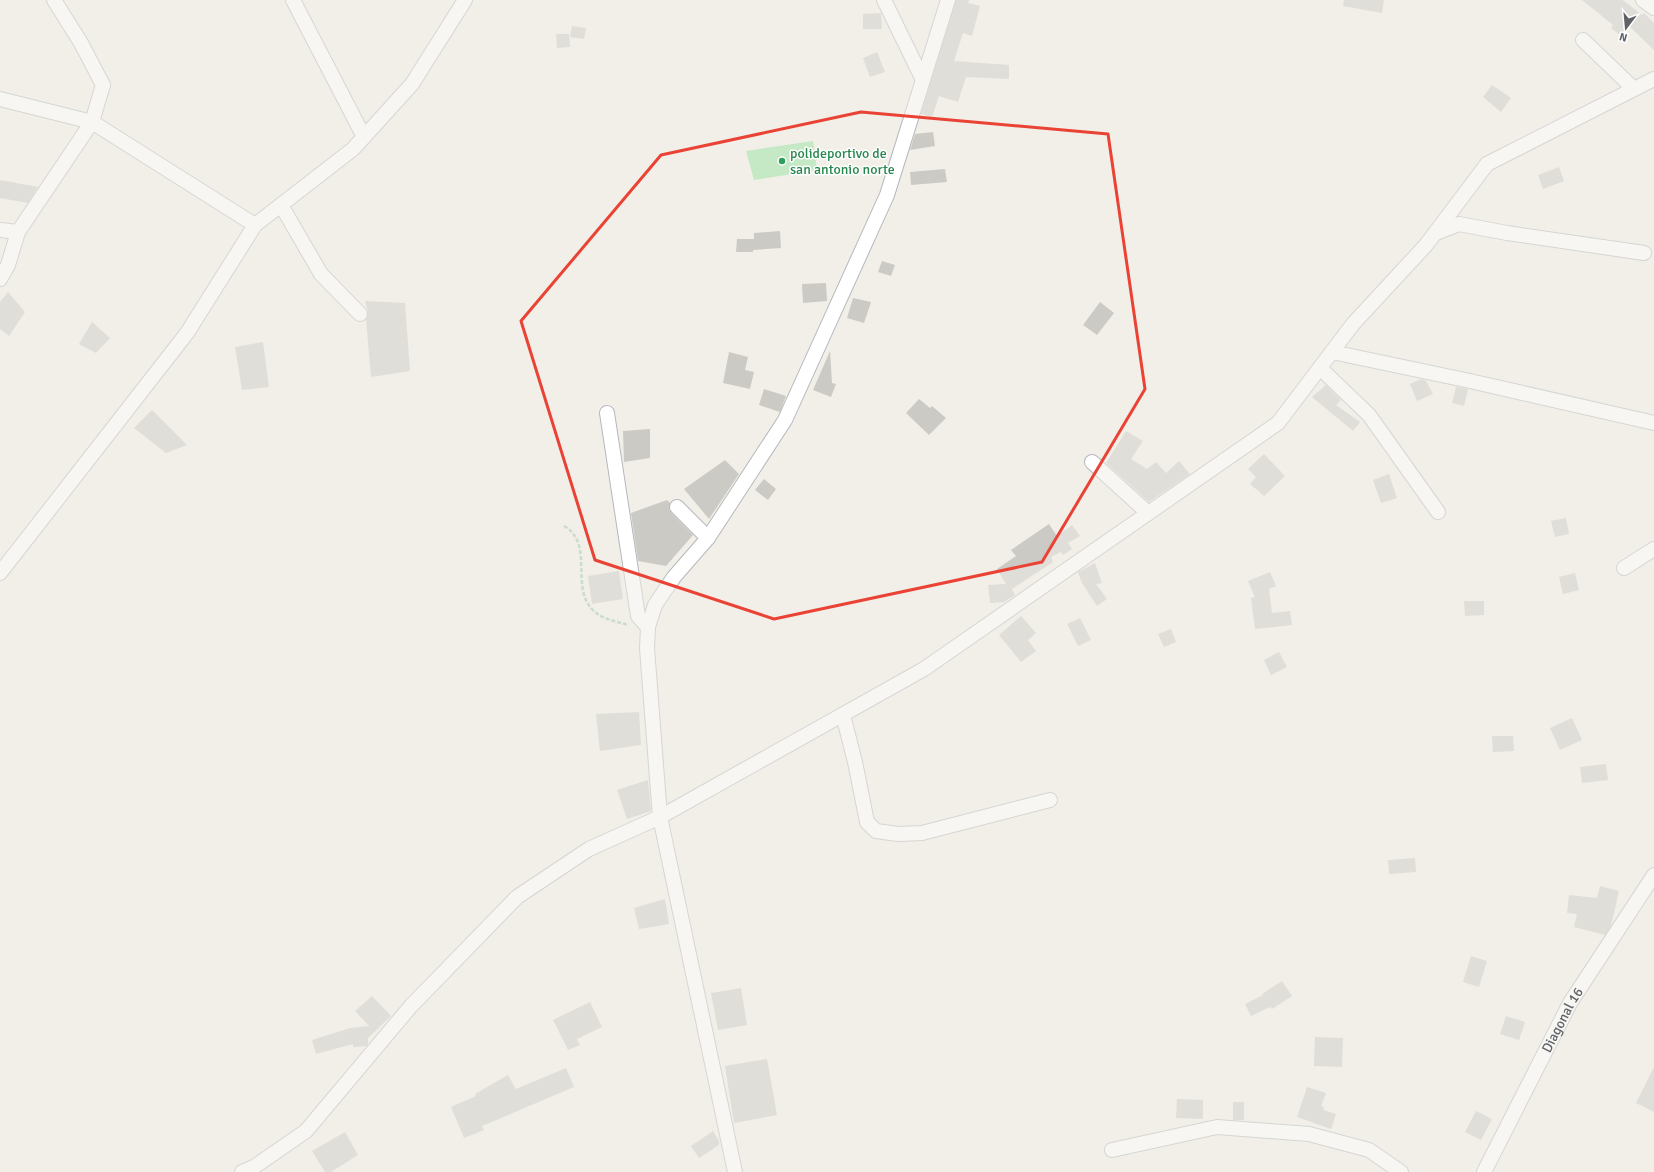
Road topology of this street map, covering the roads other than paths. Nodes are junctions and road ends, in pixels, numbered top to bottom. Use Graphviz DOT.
graph roads {
  1 [pos="54,0"];
  2 [pos="293,0"];
  3 [pos="464,0"];
  4 [pos="884,0"];
  5 [pos="948,0"];
  6 [pos="1643,0"];
  7 [pos="1654,8"];
  8 [pos="1583,40"];
  9 [pos="1654,79"];
  10 [pos="923,80"];
  11 [pos="1634,89"];
  12 [pos="0,99"];
  13 [pos="92,122"];
  14 [pos="364,137"];
  15 [pos="281,205"];
  16 [pos="255,225"];
  17 [pos="0,230"];
  18 [pos="18,232"];
  19 [pos="1435,234"];
  20 [pos="1644,253"];
  21 [pos="4,265"];
  22 [pos="0,280"];
  23 [pos="360,314"];
  24 [pos="1332,352"];
  25 [pos="1320,368"];
  26 [pos="607,413"];
  27 [pos="1654,423"];
  28 [pos="1092,462"];
  29 [pos="677,507"];
  30 [pos="1438,512"];
  31 [pos="1148,513"];
  32 [pos="708,538"];
  33 [pos="1654,549"];
  34 [pos="1624,568"];
  35 [pos="0,573"];
  36 [pos="648,627"];
  37 [pos="843,715"];
  38 [pos="1050,800"];
  39 [pos="660,817"];
  40 [pos="1654,875"];
  41 [pos="1112,1150"];
  42 [pos="242,1172"];
  43 [pos="735,1172"];
  44 [pos="1401,1172"];
  45 [pos="1484,1172"];
  1 -- 13 [label="street"];
  2 -- 14 [label="street"];
  3 -- 14 [label="street"];
  4 -- 10 [label="street"];
  5 -- 10 [label="street"];
  6 -- 7 [label="street"];
  8 -- 11 [label="street"];
  9 -- 11 [label="street"];
  10 -- 32 [label="street"];
  11 -- 19 [label="street"];
  12 -- 13 [label="street"];
  13 -- 16 [label="street"];
  13 -- 18 [label="street"];
  14 -- 15 [label="street"];
  15 -- 16 [label="street"];
  15 -- 23 [label="street"];
  16 -- 35 [label="street"];
  17 -- 18 [label="street"];
  18 -- 21 [label="street"];
  19 -- 20 [label="street"];
  19 -- 24 [label="street"];
  21 -- 22 [label="street"];
  24 -- 25 [label="street"];
  24 -- 27 [label="street"];
  25 -- 30 [label="street"];
  25 -- 31 [label="street"];
  26 -- 36 [label="street"];
  28 -- 31 [label="street"];
  29 -- 32 [label="street"];
  31 -- 37 [label="street"];
  32 -- 36 [label="street"];
  33 -- 34 [label="street"];
  36 -- 39 [label="street"];
  37 -- 38 [label="street"];
  37 -- 39 [label="street"];
  39 -- 42 [label="street"];
  39 -- 43 [label="street"];
  40 -- 45 [label="street, Diagonal 16"];
  41 -- 44 [label="street"];
}
